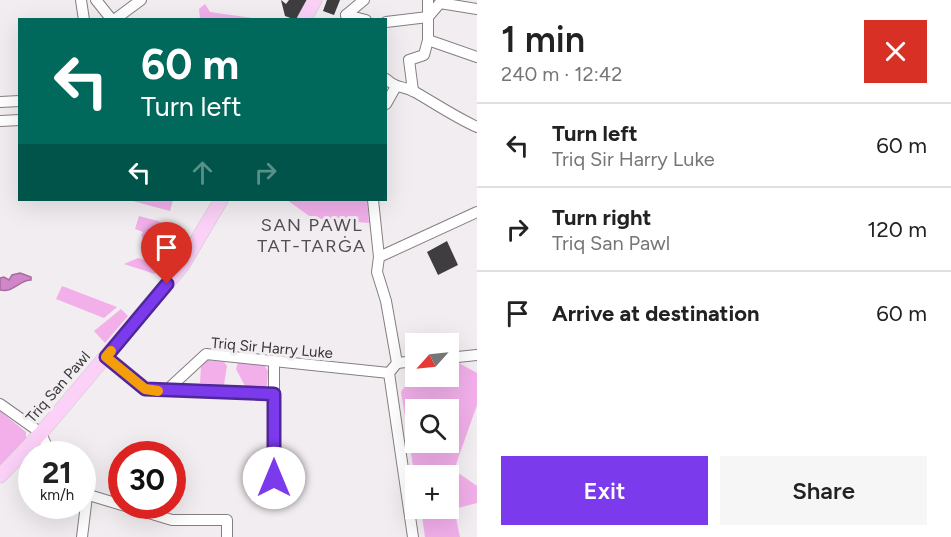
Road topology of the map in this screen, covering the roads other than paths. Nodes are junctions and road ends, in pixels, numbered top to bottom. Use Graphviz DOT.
graph roads {
  1 [pos="81,0"];
  2 [pos="96,0"];
  3 [pos="141,0"];
  4 [pos="315,0"];
  5 [pos="350,0"];
  6 [pos="364,0"];
  7 [pos="428,0"];
  8 [pos="477,9"];
  9 [pos="345,17"];
  10 [pos="428,17"];
  11 [pos="84,18"];
  12 [pos="111,18"];
  13 [pos="116,18"];
  14 [pos="305,18"];
  15 [pos="387,22"];
  16 [pos="428,40"];
  17 [pos="477,57"];
  18 [pos="387,80"];
  19 [pos="395,88"];
  20 [pos="413,90"];
  21 [pos="18,101"];
  22 [pos="0,102"];
  23 [pos="387,102"];
  24 [pos="18,120"];
  25 [pos="0,121"];
  26 [pos="477,128"];
  27 [pos="220,201"];
  28 [pos="373,201"];
  29 [pos="477,212"];
  30 [pos="380,257"];
  31 [pos="477,355"];
  32 [pos="106,357"];
  33 [pos="459,357"];
  34 [pos="274,361"];
  35 [pos="405,362"];
  36 [pos="397,363"];
  37 [pos="389,373"];
  38 [pos="166,391"];
  39 [pos="274,394"];
  40 [pos="0,404"];
  41 [pos="41,433"];
  42 [pos="44,441"];
  43 [pos="0,476"];
  44 [pos="274,478"];
  45 [pos="96,497"];
  46 [pos="83,519"];
  47 [pos="82,537"];
  48 [pos="227,537"];
  49 [pos="413,537"];
  1 -- 11 [label="street"];
  2 -- 12 [label="street"];
  3 -- 13 [label="street"];
  4 -- 14 [label="main road"];
  5 -- 9 [label="street"];
  6 -- 9 [label="street"];
  7 -- 10 [label="street"];
  8 -- 10 [label="street"];
  10 -- 15 [label="street"];
  10 -- 16 [label="street"];
  16 -- 17 [label="street"];
  16 -- 20 [label="street"];
  18 -- 19 [label="street"];
  19 -- 20 [label="street"];
  19 -- 23 [label="street"];
  20 -- 26 [label="street"];
  21 -- 22 [label="street"];
  24 -- 25 [label="street"];
  27 -- 32 [label="main road, Triq San Pawl"];
  28 -- 30 [label="street"];
  29 -- 30 [label="street"];
  30 -- 36 [label="street"];
  31 -- 33 [label="street"];
  32 -- 38 [label="street"];
  32 -- 41 [label="main road, Triq San Pawl"];
  34 -- 37 [label="street, Triq Sir Harry Luke"];
  34 -- 38 [label="street, Triq Sir Harry Luke"];
  34 -- 39 [label="street"];
  35 -- 36 [label="street"];
  36 -- 37 [label="street"];
  37 -- 49 [label="street"];
  38 -- 39 [label="street"];
  39 -- 44 [label="street"];
  40 -- 41 [label="street"];
  41 -- 42 [label="street"];
  41 -- 43 [label="main road, Triq San Pawl"];
  45 -- 48 [label="street"];
  46 -- 47 [label="street"];
}
